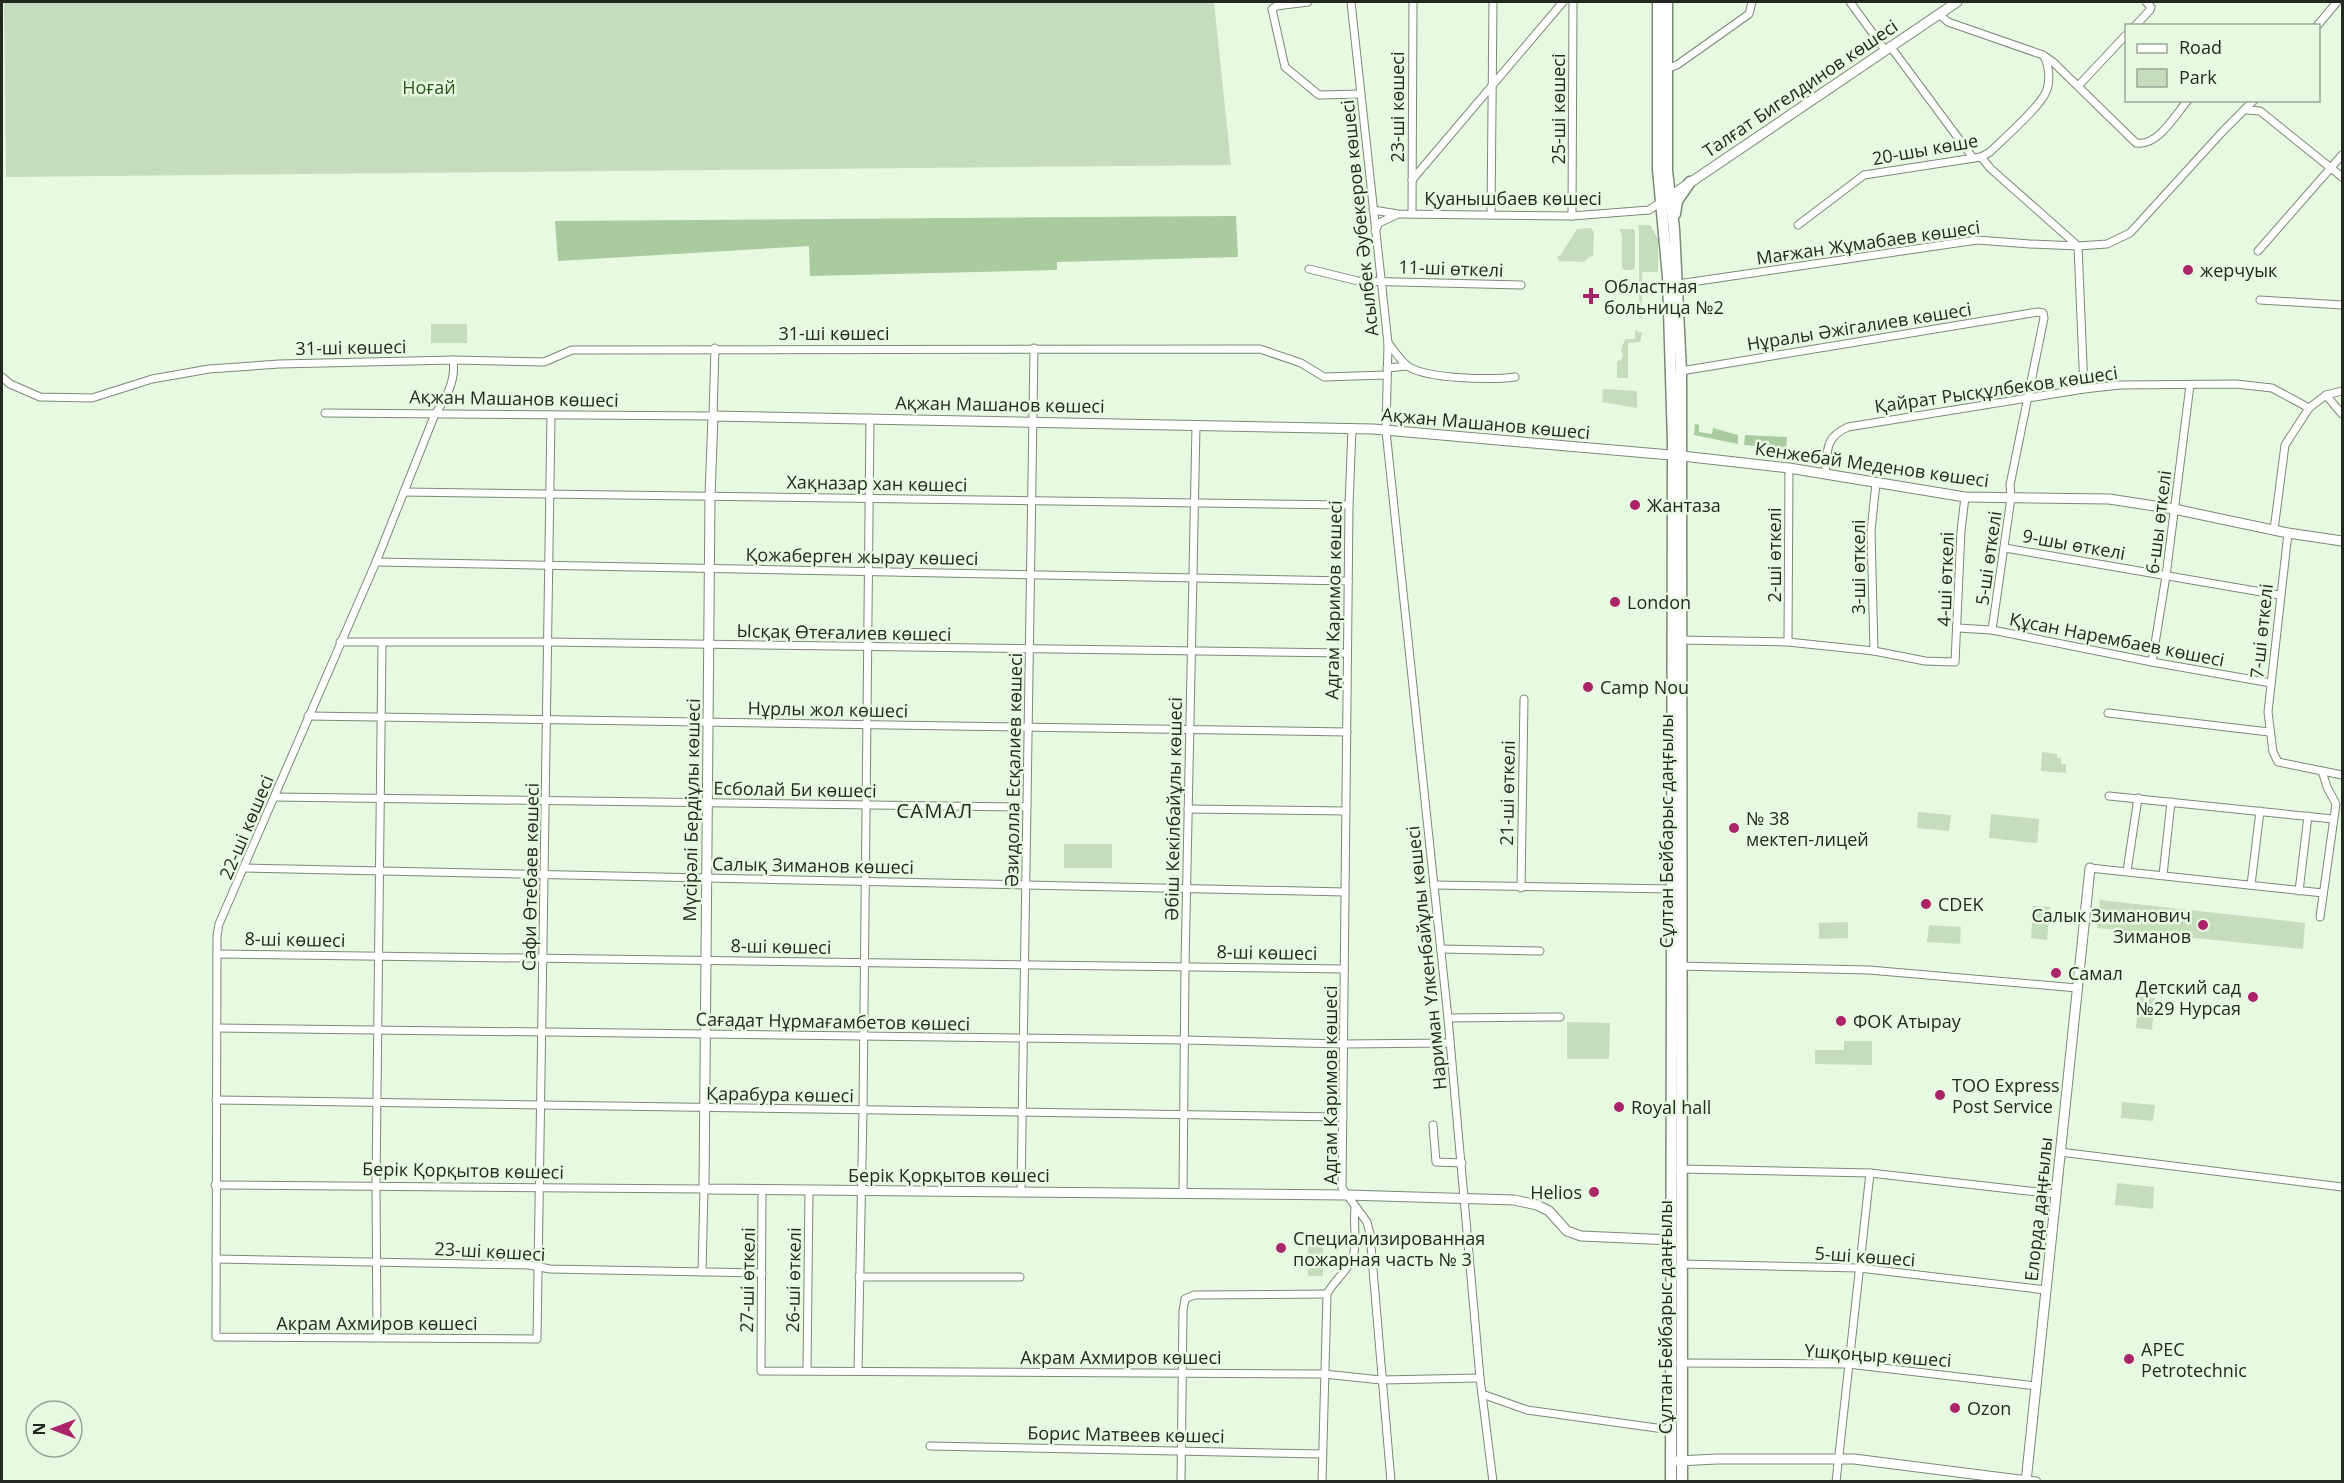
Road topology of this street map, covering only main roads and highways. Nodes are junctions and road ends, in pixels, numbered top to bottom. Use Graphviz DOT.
graph roads {
  1 [pos="1658,2"];
  2 [pos="1666,2"];
  3 [pos="1690,182"];
  4 [pos="1665,199"];
  5 [pos="1674,229"];
  6 [pos="1677,456"];
  7 [pos="1677,640"];
  8 [pos="1677,966"];
  9 [pos="1676,1169"];
  10 [pos="1677,1462"];
  11 [pos="1671,1482"];
  12 [pos="1682,1482"];
  1 -- 4 [label="main road, Сұлтан Бейбарыс даңғылы"];
  2 -- 4 [label="main road, Сұлтан Бейбарыс даңғылы"];
  3 -- 5 [label="main road"];
  4 -- 5 [label="main road, Сұлтан Бейбарыс даңғылы"];
  4 -- 6 [label="main road, Сұлтан Бейбарыс даңғылы"];
  5 -- 6 [label="main road, Сұлтан Бейбарыс даңғылы"];
  6 -- 7 [label="main road, Сұлтан Бейбарыс даңғылы"];
  7 -- 8 [label="main road, Сұлтан Бейбарыс даңғылы"];
  7 -- 8 [label="main road, Сұлтан Бейбарыс даңғылы"];
  8 -- 9 [label="main road, Сұлтан Бейбарыс даңғылы"];
  9 -- 10 [label="main road, Сұлтан Бейбарыс даңғылы"];
  9 -- 10 [label="main road, Сұлтан Бейбарыс даңғылы"];
  10 -- 11 [label="main road, Сұлтан Бейбарыс даңғылы"];
  10 -- 12 [label="main road, Сұлтан Бейбарыс даңғылы"];
}
